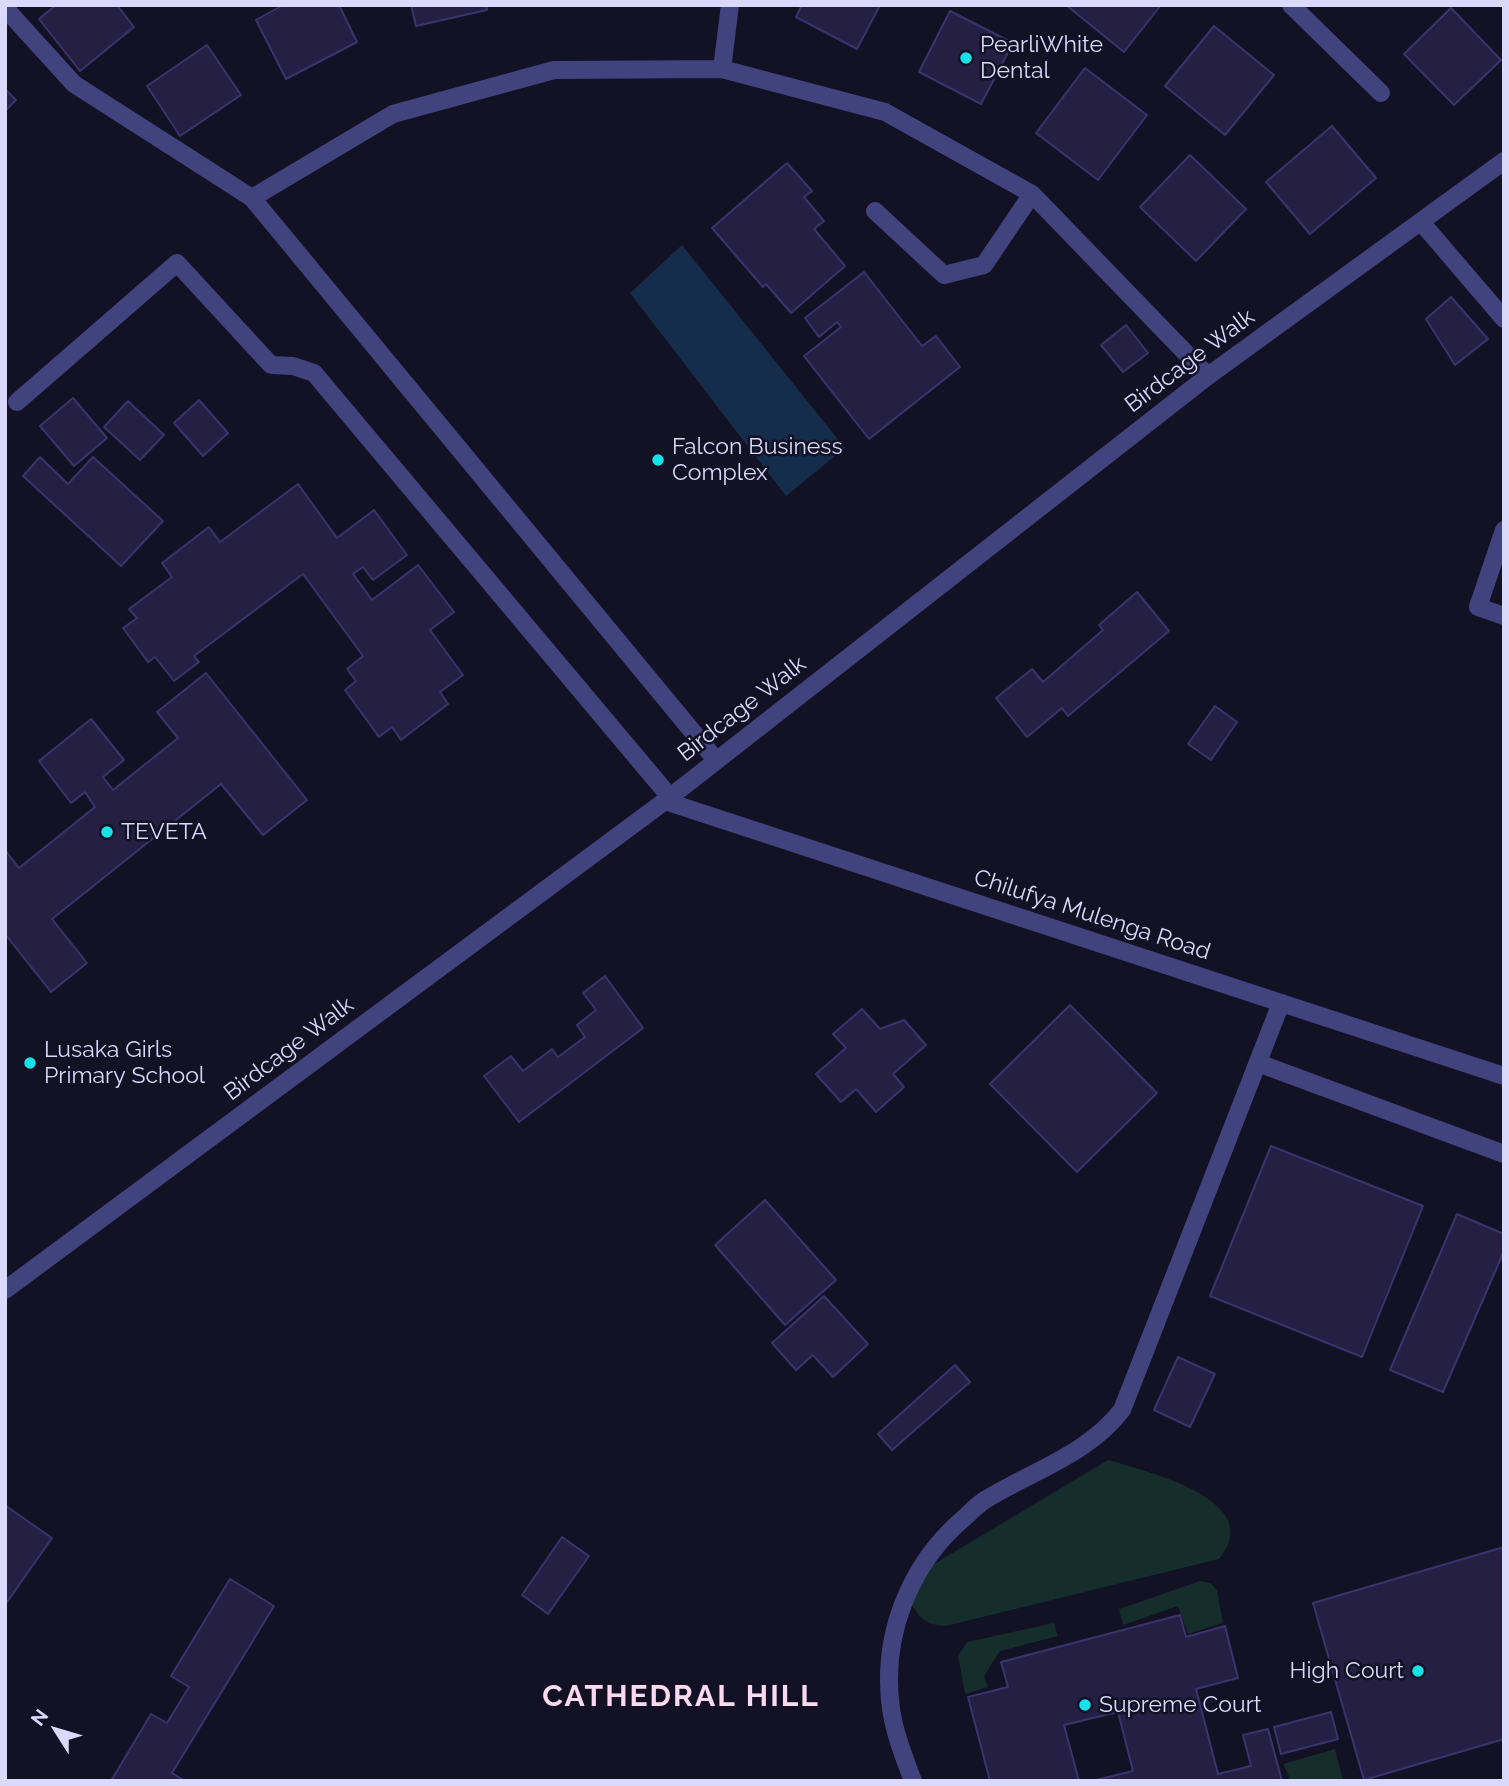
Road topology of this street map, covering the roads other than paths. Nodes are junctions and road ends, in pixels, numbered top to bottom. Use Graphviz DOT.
graph roads {
  1 [pos="730,5"];
  2 [pos="1291,5"];
  3 [pos="5,8"];
  4 [pos="722,69"];
  5 [pos="1381,93"];
  6 [pos="1504,160"];
  7 [pos="1032,194"];
  8 [pos="252,198"];
  9 [pos="875,211"];
  10 [pos="1420,222"];
  11 [pos="1504,319"];
  12 [pos="1208,376"];
  13 [pos="18,402"];
  14 [pos="1504,530"];
  15 [pos="1504,616"];
  16 [pos="716,760"];
  17 [pos="667,799"];
  18 [pos="1281,1003"];
  19 [pos="1258,1063"];
  20 [pos="1504,1076"];
  21 [pos="1504,1154"];
  22 [pos="5,1290"];
  23 [pos="913,1781"];
  1 -- 4 [label="street"];
  2 -- 5 [label="street"];
  3 -- 8 [label="street"];
  4 -- 7 [label="street"];
  4 -- 8 [label="street"];
  6 -- 10 [label="street, Birdcage Walk"];
  7 -- 9 [label="street"];
  7 -- 12 [label="street"];
  8 -- 16 [label="street"];
  10 -- 11 [label="street"];
  10 -- 12 [label="street, Birdcage Walk"];
  12 -- 16 [label="street, Birdcage Walk"];
  13 -- 17 [label="street"];
  14 -- 15 [label="street"];
  16 -- 17 [label="street, Birdcage Walk"];
  17 -- 18 [label="street, Chilufya Mulenga Road"];
  17 -- 22 [label="street, Birdcage Walk"];
  18 -- 19 [label="street"];
  18 -- 20 [label="street, Chilufya Mulenga Road"];
  19 -- 21 [label="street"];
  19 -- 23 [label="street"];
}
